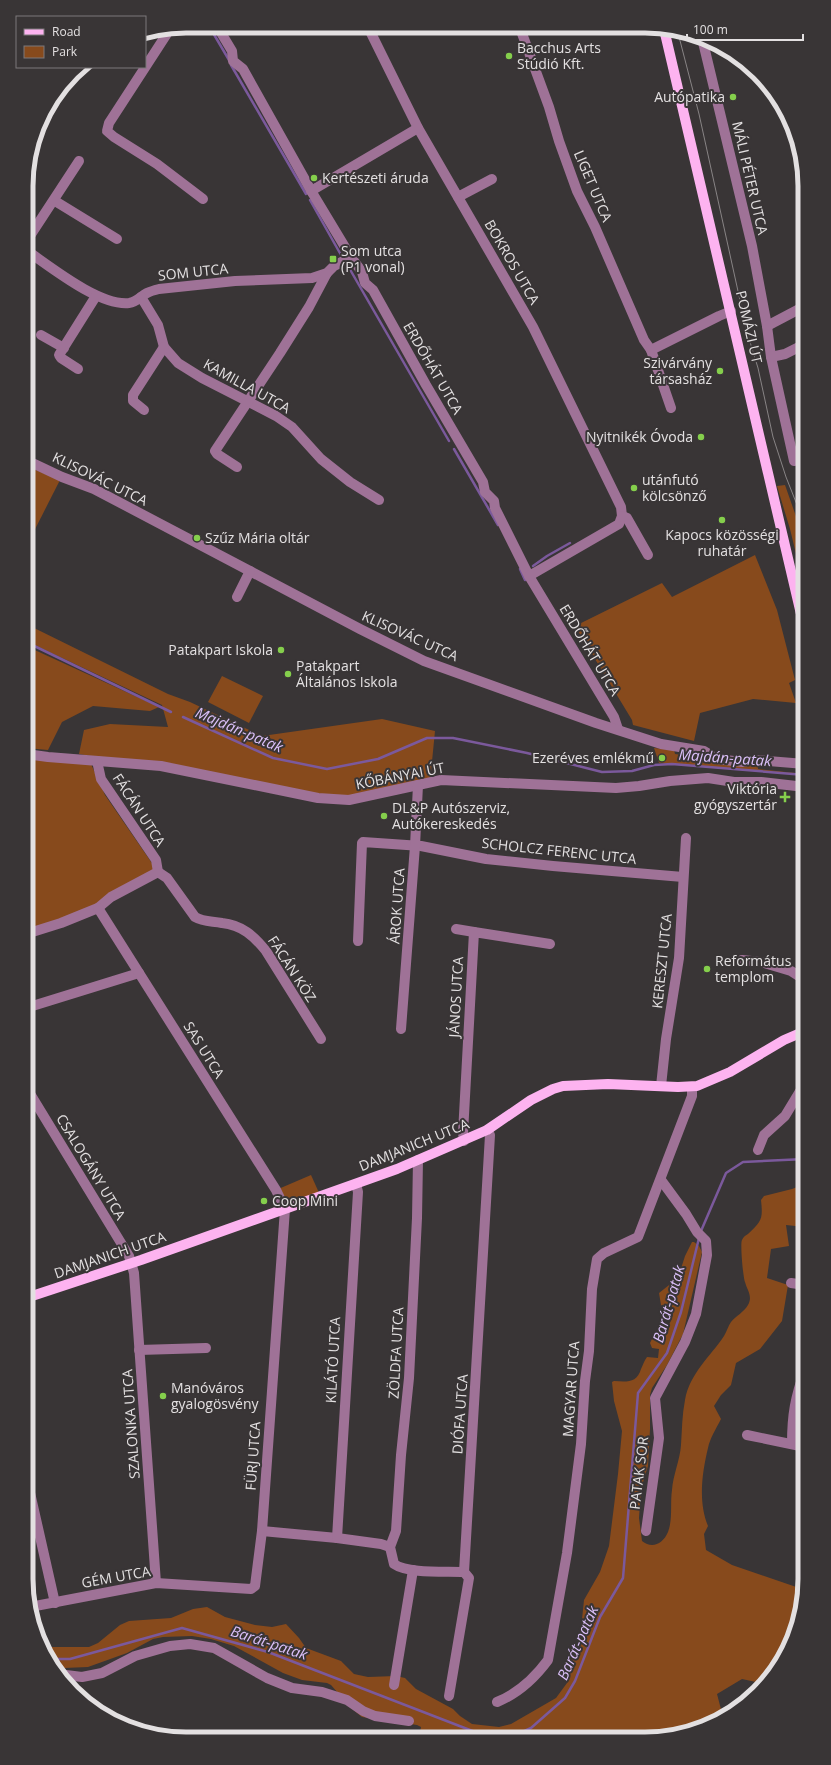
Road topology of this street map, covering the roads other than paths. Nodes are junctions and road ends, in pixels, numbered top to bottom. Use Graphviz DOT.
graph roads {
  1 [pos="221,33"];
  2 [pos="371,33"];
  3 [pos="522,33"];
  4 [pos="167,34"];
  5 [pos="665,34"];
  6 [pos="704,45"];
  7 [pos="146,66"];
  8 [pos="145,68"];
  9 [pos="418,128"];
  10 [pos="79,161"];
  11 [pos="492,179"];
  12 [pos="311,191"];
  13 [pos="458,197"];
  14 [pos="203,199"];
  15 [pos="55,201"];
  16 [pos="33,232"];
  17 [pos="117,239"];
  18 [pos="33,255"];
  19 [pos="351,257"];
  20 [pos="327,273"];
  21 [pos="307,278"];
  22 [pos="316,291"];
  23 [pos="96,296"];
  24 [pos="141,297"];
  25 [pos="798,310"];
  26 [pos="731,311"];
  27 [pos="767,326"];
  28 [pos="41,335"];
  29 [pos="164,347"];
  30 [pos="64,348"];
  31 [pos="798,348"];
  32 [pos="651,350"];
  33 [pos="771,358"];
  34 [pos="78,369"];
  35 [pos="248,401"];
  36 [pos="671,408"];
  37 [pos="144,410"];
  38 [pos="794,461"];
  39 [pos="33,463"];
  40 [pos="237,467"];
  41 [pos="379,500"];
  42 [pos="622,516"];
  43 [pos="648,555"];
  44 [pos="250,571"];
  45 [pos="529,576"];
  46 [pos="237,597"];
  47 [pos="798,601"];
  48 [pos="618,729"];
  49 [pos="33,755"];
  50 [pos="97,761"];
  51 [pos="798,763"];
  52 [pos="418,785"];
  53 [pos="798,786"];
  54 [pos="686,838"];
  55 [pos="415,846"];
  56 [pos="158,872"];
  57 [pos="683,877"];
  58 [pos="98,908"];
  59 [pos="456,929"];
  60 [pos="33,932"];
  61 [pos="474,932"];
  62 [pos="358,941"];
  63 [pos="550,944"];
  64 [pos="742,960"];
  65 [pos="139,973"];
  66 [pos="798,975"];
  67 [pos="33,1006"];
  68 [pos="400,1029"];
  69 [pos="798,1034"];
  70 [pos="321,1039"];
  71 [pos="661,1086"];
  72 [pos="692,1087"];
  73 [pos="798,1095"];
  74 [pos="33,1098"];
  75 [pos="487,1130"];
  76 [pos="464,1141"];
  77 [pos="758,1150"];
  78 [pos="418,1160"];
  79 [pos="661,1180"];
  80 [pos="356,1184"];
  81 [pos="285,1209"];
  82 [pos="132,1263"];
  83 [pos="791,1283"];
  84 [pos="798,1284"];
  85 [pos="33,1296"];
  86 [pos="206,1348"];
  87 [pos="139,1350"];
  88 [pos="798,1393"];
  89 [pos="748,1435"];
  90 [pos="792,1444"];
  91 [pos="798,1445"];
  92 [pos="33,1506"];
  93 [pos="262,1531"];
  94 [pos="646,1531"];
  95 [pos="337,1538"];
  96 [pos="390,1547"];
  97 [pos="413,1570"];
  98 [pos="464,1572"];
  99 [pos="156,1583"];
  100 [pos="255,1586"];
  101 [pos="55,1603"];
  102 [pos="35,1606"];
  103 [pos="67,1675"];
  104 [pos="394,1685"];
  105 [pos="448,1696"];
  106 [pos="497,1702"];
  107 [pos="409,1721"];
  1 -- 12 [label="street, ERDŐHÁT UTCA"];
  2 -- 9 [label="street, BOKROS UTCA"];
  3 -- 32 [label="street, LIGET UTCA"];
  4 -- 7 [label="street"];
  5 -- 26 [label="main road, POMÁZI ÚT"];
  6 -- 27 [label="street, MÁLI PÉTER UTCA"];
  8 -- 14 [label="street"];
  9 -- 12 [label="street"];
  9 -- 13 [label="street, BOKROS UTCA"];
  10 -- 15 [label="street"];
  11 -- 13 [label="street"];
  12 -- 19 [label="street, ERDŐHÁT UTCA"];
  13 -- 42 [label="street, BOKROS UTCA"];
  15 -- 16 [label="street"];
  15 -- 17 [label="street"];
  18 -- 23 [label="street, SOM UTCA"];
  19 -- 20 [label="street, SOM UTCA"];
  19 -- 45 [label="street, ERDŐHÁT UTCA"];
  20 -- 21 [label="street, SOM UTCA"];
  20 -- 22 [label="street"];
  21 -- 22 [label="street"];
  21 -- 24 [label="street, SOM UTCA"];
  22 -- 35 [label="street"];
  23 -- 24 [label="street, SOM UTCA"];
  23 -- 30 [label="street"];
  24 -- 29 [label="street, KAMILLA UTCA"];
  25 -- 27 [label="street"];
  26 -- 32 [label="street"];
  26 -- 47 [label="main road, POMÁZI ÚT"];
  27 -- 33 [label="street, MÁLI PÉTER UTCA"];
  28 -- 30 [label="street"];
  29 -- 35 [label="street, KAMILLA UTCA"];
  29 -- 37 [label="street"];
  30 -- 34 [label="street"];
  31 -- 33 [label="street"];
  32 -- 36 [label="street, LIGET UTCA"];
  33 -- 38 [label="street, MÁLI PÉTER UTCA"];
  35 -- 40 [label="street"];
  35 -- 41 [label="street, KAMILLA UTCA"];
  39 -- 44 [label="street, KLISOVÁC UTCA"];
  42 -- 43 [label="street"];
  42 -- 45 [label="street"];
  44 -- 46 [label="street"];
  44 -- 48 [label="street, KLISOVÁC UTCA"];
  45 -- 48 [label="street, ERDŐHÁT UTCA"];
  48 -- 51 [label="street, KLISOVÁC UTCA"];
  49 -- 50 [label="street, KŐBÁNYAI ÚT"];
  50 -- 52 [label="street, KŐBÁNYAI ÚT"];
  50 -- 56 [label="street, FÁCÁN UTCA"];
  52 -- 53 [label="street, KŐBÁNYAI ÚT"];
  52 -- 55 [label="street, ÁROK UTCA"];
  54 -- 57 [label="street, KERESZT UTCA"];
  55 -- 57 [label="street, SCHOLCZ FERENC UTCA"];
  55 -- 62 [label="street, SCHOLCZ FERENC UTCA"];
  55 -- 68 [label="street, ÁROK UTCA"];
  56 -- 58 [label="street"];
  56 -- 70 [label="street, FÁCÁN KÖZ"];
  57 -- 71 [label="street, KERESZT UTCA"];
  58 -- 60 [label="street"];
  58 -- 65 [label="street, SAS UTCA"];
  59 -- 61 [label="street"];
  61 -- 63 [label="street"];
  61 -- 76 [label="street, JÁNOS UTCA"];
  64 -- 66 [label="street"];
  65 -- 67 [label="street"];
  65 -- 81 [label="street, SAS UTCA"];
  69 -- 72 [label="main road, DAMJANICH UTCA"];
  71 -- 72 [label="main road, DAMJANICH UTCA"];
  71 -- 75 [label="main road, DAMJANICH UTCA"];
  72 -- 79 [label="street, MAGYAR UTCA"];
  73 -- 77 [label="street"];
  74 -- 82 [label="street, CSALOGÁNY UTCA"];
  75 -- 76 [label="main road, DAMJANICH UTCA"];
  75 -- 98 [label="street, DIÓFA UTCA"];
  76 -- 78 [label="main road, DAMJANICH UTCA"];
  78 -- 80 [label="main road, DAMJANICH UTCA"];
  78 -- 96 [label="street, ZÖLDFA UTCA"];
  79 -- 94 [label="street, PATAK SOR"];
  79 -- 106 [label="street, MAGYAR UTCA"];
  80 -- 81 [label="main road, DAMJANICH UTCA"];
  80 -- 95 [label="street, KILÁTÓ UTCA"];
  81 -- 82 [label="main road, DAMJANICH UTCA"];
  81 -- 93 [label="street, FÜRJ UTCA"];
  82 -- 85 [label="main road, DAMJANICH UTCA"];
  82 -- 87 [label="street, SZALONKA UTCA"];
  83 -- 84 [label="street"];
  86 -- 87 [label="street"];
  87 -- 99 [label="street, SZALONKA UTCA"];
  88 -- 90 [label="street"];
  89 -- 90 [label="street"];
  90 -- 91 [label="street"];
  92 -- 101 [label="street"];
  93 -- 95 [label="street"];
  93 -- 100 [label="street, FÜRJ UTCA"];
  95 -- 96 [label="street"];
  96 -- 97 [label="street"];
  97 -- 98 [label="street"];
  97 -- 104 [label="street"];
  98 -- 105 [label="street, DIÓFA UTCA"];
  99 -- 100 [label="street, GÉM UTCA"];
  99 -- 101 [label="street, GÉM UTCA"];
  101 -- 102 [label="street, GÉM UTCA"];
  103 -- 107 [label="street"];
}
